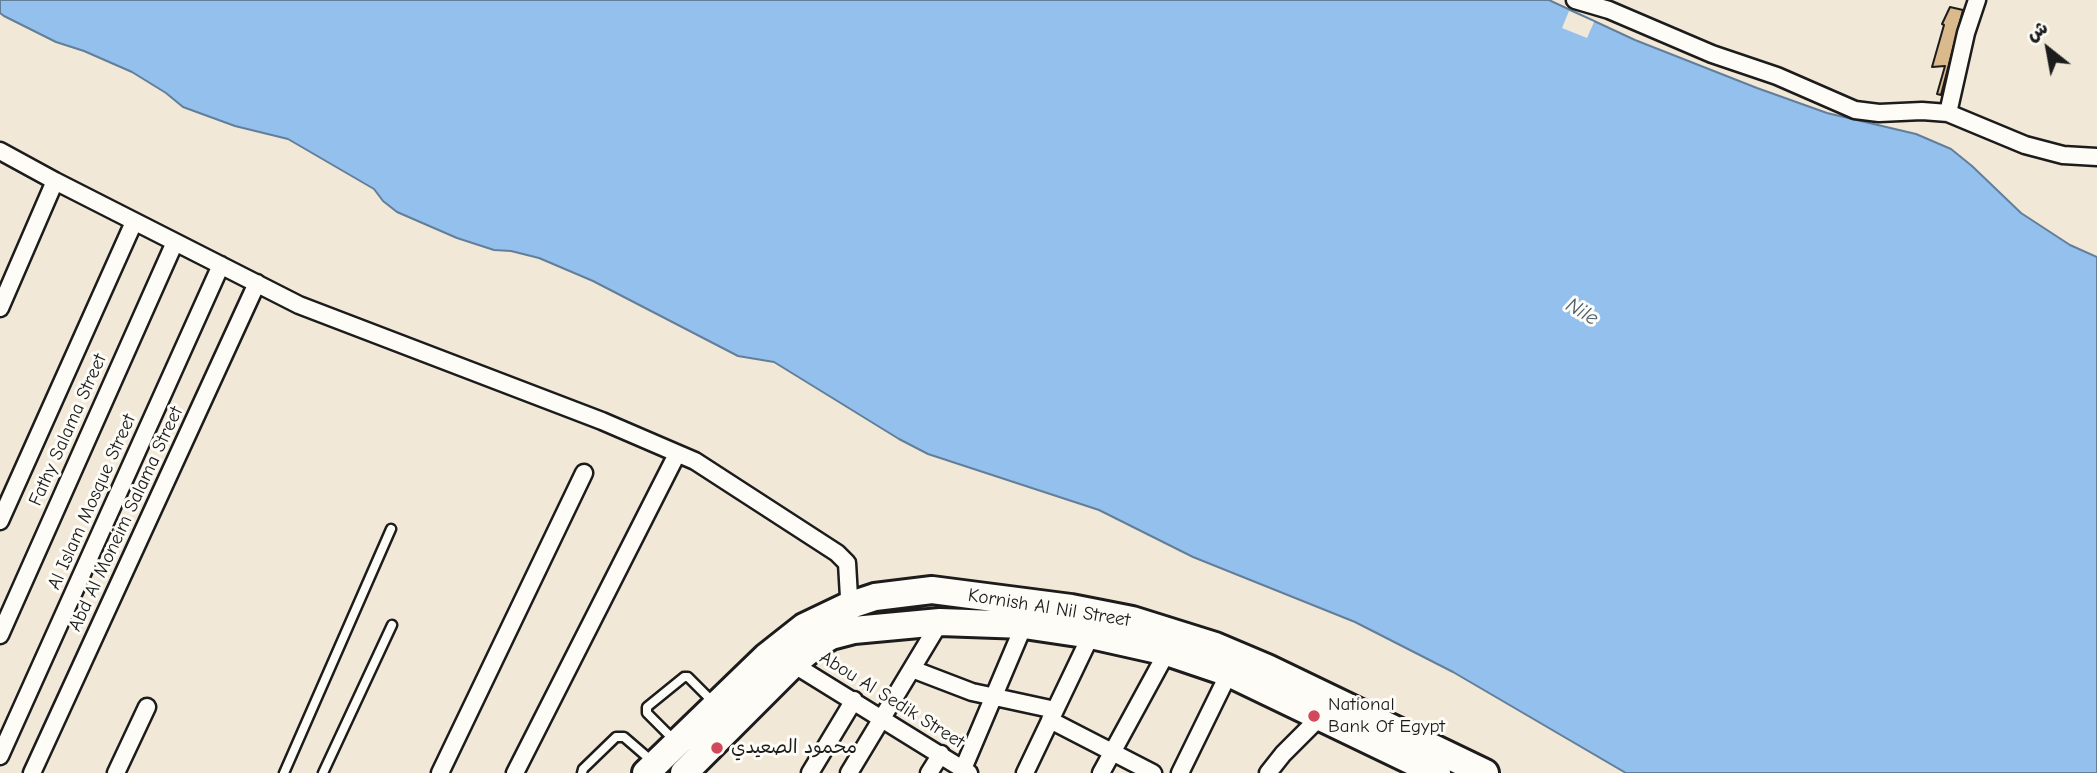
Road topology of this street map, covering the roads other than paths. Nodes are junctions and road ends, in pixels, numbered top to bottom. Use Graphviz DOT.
graph roads {
  1 [pos="1575,0"];
  2 [pos="1977,0"];
  3 [pos="1948,113"];
  4 [pos="0,150"];
  5 [pos="2097,157"];
  6 [pos="55,181"];
  7 [pos="134,222"];
  8 [pos="175,242"];
  9 [pos="221,265"];
  10 [pos="257,283"];
  11 [pos="0,308"];
  12 [pos="677,454"];
  13 [pos="584,473"];
  14 [pos="0,521"];
  15 [pos="391,529"];
  16 [pos="851,618"];
  17 [pos="940,622"];
  18 [pos="392,625"];
  19 [pos="1024,625"];
  20 [pos="0,635"];
  21 [pos="1091,635"];
  22 [pos="1167,653"];
  23 [pos="793,664"];
  24 [pos="912,669"];
  25 [pos="1229,673"];
  26 [pos="993,698"];
  27 [pos="854,700"];
  28 [pos="716,705"];
  29 [pos="147,707"];
  30 [pos="1052,715"];
  31 [pos="1320,717"];
  32 [pos="883,718"];
  33 [pos="677,743"];
  34 [pos="716,743"];
  35 [pos="1113,752"];
  36 [pos="941,754"];
  37 [pos="0,756"];
  38 [pos="1404,766"];
  39 [pos="651,768"];
  40 [pos="966,771"];
  41 [pos="32,773"];
  42 [pos="116,773"];
  43 [pos="284,773"];
  44 [pos="323,773"];
  45 [pos="440,773"];
  46 [pos="515,773"];
  47 [pos="582,773"];
  48 [pos="684,773"];
  49 [pos="696,773"];
  50 [pos="810,773"];
  51 [pos="849,773"];
  52 [pos="929,773"];
  53 [pos="1026,773"];
  54 [pos="1101,773"];
  55 [pos="1153,773"];
  56 [pos="1180,773"];
  57 [pos="1268,773"];
  58 [pos="1437,773"];
  59 [pos="1485,773"];
  1 -- 3 [label="street"];
  2 -- 3 [label="street"];
  3 -- 5 [label="street"];
  4 -- 6 [label="street"];
  6 -- 7 [label="street"];
  6 -- 11 [label="street"];
  7 -- 8 [label="street"];
  7 -- 14 [label="street"];
  8 -- 9 [label="street"];
  8 -- 20 [label="street, Fathy Salama Street"];
  9 -- 10 [label="street"];
  9 -- 37 [label="street, Al Islam Mosque Street"];
  10 -- 12 [label="street"];
  10 -- 41 [label="street, Abd Al Moneim Salama Street"];
  12 -- 16 [label="street"];
  12 -- 46 [label="street"];
  13 -- 45 [label="street"];
  15 -- 43 [label="lane"];
  16 -- 17 [label="main road, Kornish Al Nil Street"];
  16 -- 23 [label="main road, Kornish Al Nil Street"];
  16 -- 28 [label="main road, Kornish Al Nil Street"];
  16 -- 59 [label="main road, Kornish Al Nil Street"];
  17 -- 19 [label="main road, Kornish Al Nil Street"];
  17 -- 24 [label="street"];
  18 -- 44 [label="lane"];
  19 -- 21 [label="main road, Kornish Al Nil Street"];
  19 -- 26 [label="street"];
  21 -- 22 [label="main road, Kornish Al Nil Street"];
  21 -- 30 [label="street"];
  22 -- 25 [label="main road, Kornish Al Nil Street"];
  22 -- 35 [label="street"];
  23 -- 27 [label="street, Abou Al Sedik Street"];
  23 -- 34 [label="main road, Kornish Al Nil Street"];
  24 -- 26 [label="street"];
  24 -- 32 [label="street"];
  25 -- 31 [label="main road, Kornish Al Nil Street"];
  25 -- 56 [label="street"];
  26 -- 30 [label="street"];
  26 -- 40 [label="street"];
  27 -- 32 [label="street, Abou Al Sedik Street"];
  27 -- 50 [label="street"];
  28 -- 33 [label="main road, Kornish Al Nil Street"];
  28 -- 33 [label="lane"];
  29 -- 42 [label="street"];
  30 -- 35 [label="street"];
  30 -- 53 [label="street"];
  31 -- 38 [label="main road, Kornish Al Nil Street"];
  31 -- 57 [label="street"];
  32 -- 36 [label="street, Abou Al Sedik Street"];
  32 -- 51 [label="street"];
  33 -- 39 [label="main road, Kornish Al Nil Street"];
  34 -- 48 [label="main road, Kornish Al Nil Street"];
  34 -- 49 [label="street"];
  35 -- 54 [label="street"];
  35 -- 55 [label="street"];
  36 -- 40 [label="street, Abou Al Sedik Street"];
  36 -- 52 [label="street"];
  38 -- 58 [label="main road, Kornish Al Nil Street"];
  39 -- 47 [label="lane"];
}
